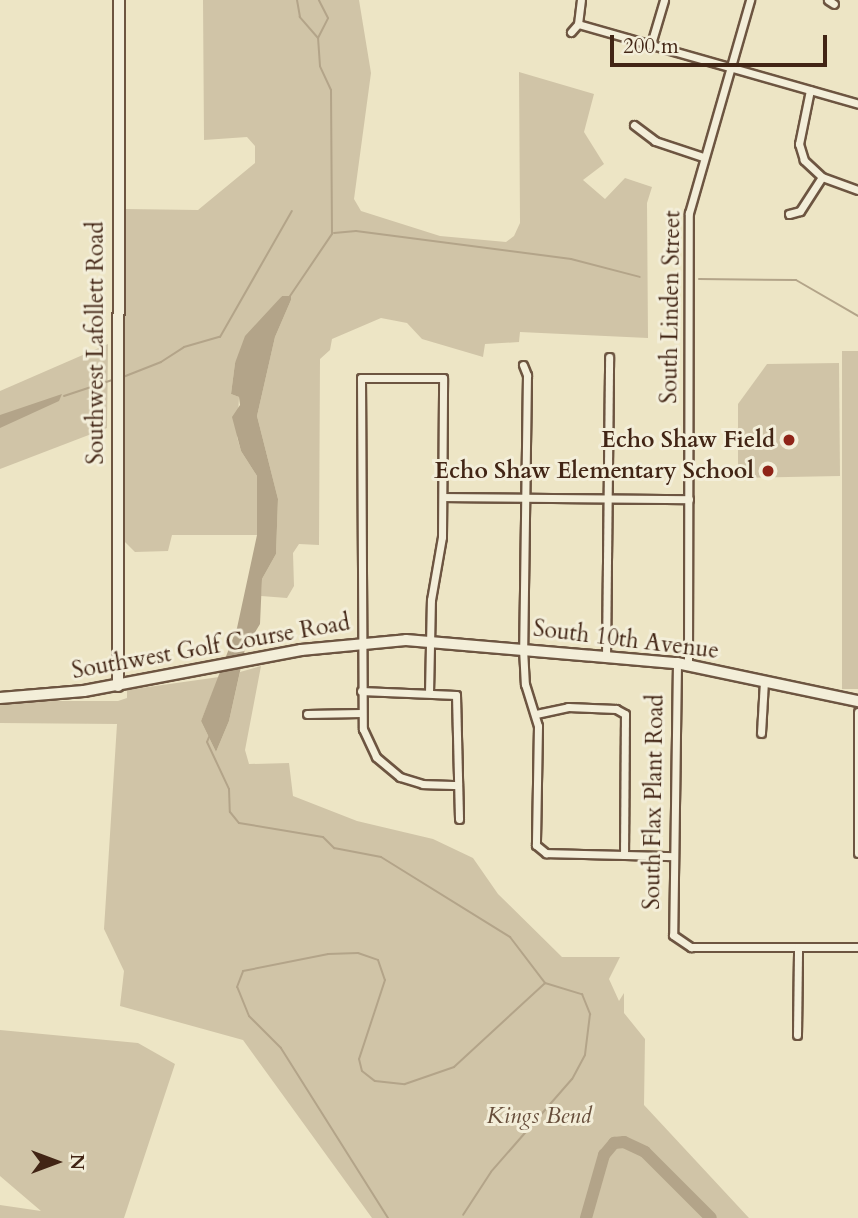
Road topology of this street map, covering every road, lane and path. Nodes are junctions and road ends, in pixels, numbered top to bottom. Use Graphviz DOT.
graph roads {
  1 [pos="119,0"];
  2 [pos="581,0"];
  3 [pos="664,0"];
  4 [pos="750,0"];
  5 [pos="578,24"];
  6 [pos="571,32"];
  7 [pos="651,44"];
  8 [pos="730,68"];
  9 [pos="810,90"];
  10 [pos="858,104"];
  11 [pos="634,125"];
  12 [pos="704,157"];
  13 [pos="822,177"];
  14 [pos="858,190"];
  15 [pos="789,214"];
  16 [pos="609,356"];
  17 [pos="523,365"];
  18 [pos="443,497"];
  19 [pos="523,498"];
  20 [pos="608,498"];
  21 [pos="689,499"];
  22 [pos="429,640"];
  23 [pos="360,642"];
  24 [pos="523,648"];
  25 [pos="606,657"];
  26 [pos="682,664"];
  27 [pos="764,681"];
  28 [pos="118,686"];
  29 [pos="361,691"];
  30 [pos="429,693"];
  31 [pos="0,698"];
  32 [pos="858,701"];
  33 [pos="858,712"];
  34 [pos="361,713"];
  35 [pos="307,714"];
  36 [pos="536,714"];
  37 [pos="761,733"];
  38 [pos="458,785"];
  39 [pos="459,819"];
  40 [pos="858,852"];
  41 [pos="624,855"];
  42 [pos="672,856"];
  43 [pos="798,947"];
  44 [pos="858,947"];
  45 [pos="797,1035"];
  1 -- 28 [label="main road, Southwest Lafollett Road"];
  2 -- 5 [label="street"];
  3 -- 7 [label="street"];
  4 -- 8 [label="street, South Linden Street"];
  5 -- 6 [label="street"];
  5 -- 7 [label="street"];
  7 -- 8 [label="street"];
  8 -- 9 [label="street"];
  8 -- 12 [label="street, South Linden Street"];
  9 -- 10 [label="street"];
  9 -- 13 [label="street"];
  11 -- 12 [label="street"];
  12 -- 21 [label="street, South Linden Street"];
  13 -- 14 [label="street"];
  13 -- 15 [label="street"];
  16 -- 20 [label="street"];
  17 -- 19 [label="street"];
  18 -- 19 [label="street"];
  18 -- 22 [label="street"];
  18 -- 23 [label="street"];
  19 -- 20 [label="street"];
  19 -- 24 [label="street"];
  20 -- 21 [label="street"];
  20 -- 25 [label="street"];
  21 -- 26 [label="street, South Linden Street"];
  22 -- 23 [label="main road, Southwest Golf Course Road"];
  22 -- 24 [label="main road, South 10th Avenue"];
  22 -- 30 [label="street"];
  23 -- 28 [label="main road, Southwest Golf Course Road"];
  23 -- 29 [label="street"];
  24 -- 25 [label="main road, South 10th Avenue"];
  24 -- 36 [label="street"];
  25 -- 26 [label="main road, South 10th Avenue"];
  26 -- 27 [label="main road, South 10th Avenue"];
  26 -- 42 [label="street, South Flax Plant Road"];
  27 -- 32 [label="main road, South 10th Avenue"];
  27 -- 37 [label="street"];
  28 -- 31 [label="main road, Southwest Golf Course Road"];
  29 -- 30 [label="street"];
  29 -- 34 [label="street"];
  30 -- 38 [label="street"];
  33 -- 40 [label="street"];
  34 -- 35 [label="street"];
  34 -- 38 [label="street"];
  36 -- 41 [label="street"];
  36 -- 41 [label="street"];
  38 -- 39 [label="street"];
  41 -- 42 [label="street"];
  42 -- 43 [label="street, South Flax Plant Road"];
  43 -- 44 [label="street"];
  43 -- 45 [label="street"];
}
